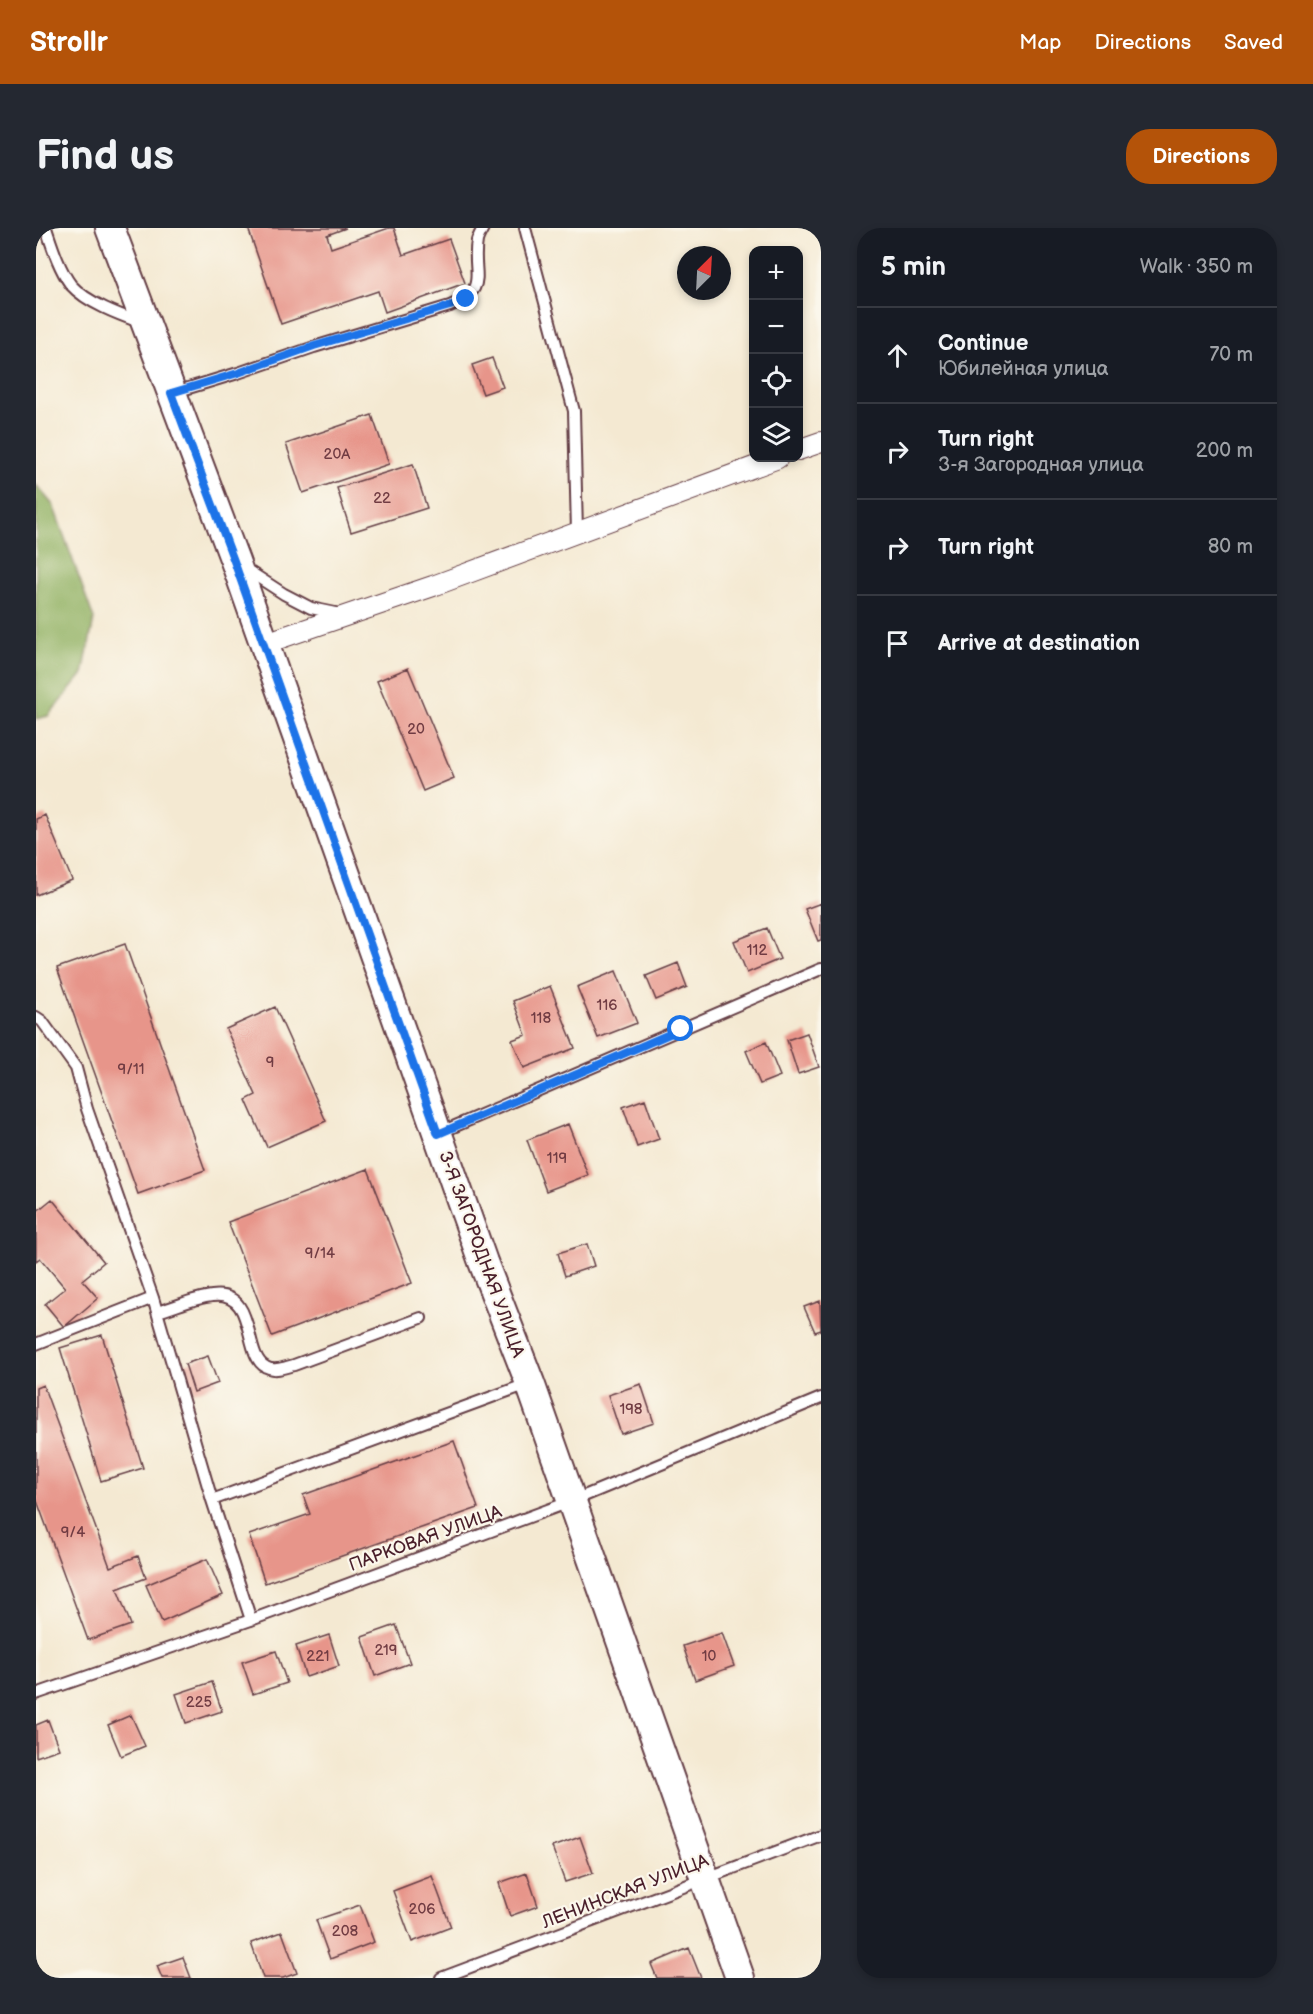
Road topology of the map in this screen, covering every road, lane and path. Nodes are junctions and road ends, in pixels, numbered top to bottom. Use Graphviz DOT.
graph roads {
  1 [pos="46,228"];
  2 [pos="110,228"];
  3 [pos="483,228"];
  4 [pos="525,228"];
  5 [pos="147,324"];
  6 [pos="171,393"];
  7 [pos="821,442"];
  8 [pos="803,448"];
  9 [pos="767,462"];
  10 [pos="577,532"];
  11 [pos="234,561"];
  12 [pos="346,616"];
  13 [pos="264,644"];
  14 [pos="821,969"];
  15 [pos="36,1017"];
  16 [pos="438,1134"];
  17 [pos="153,1298"];
  18 [pos="158,1312"];
  19 [pos="421,1318"];
  20 [pos="36,1344"];
  21 [pos="530,1383"];
  22 [pos="821,1398"];
  23 [pos="212,1500"];
  24 [pos="572,1501"];
  25 [pos="251,1620"];
  26 [pos="37,1691"];
  27 [pos="821,1835"];
  28 [pos="706,1878"];
  29 [pos="441,1978"];
  30 [pos="740,1978"];
  1 -- 5 [label="lane"];
  2 -- 5 [label="main road, 3-Я ЗАГОРОДНАЯ УЛИЦА"];
  3 -- 6 [label="lane"];
  4 -- 10 [label="lane"];
  5 -- 6 [label="main road, 3-Я ЗАГОРОДНАЯ УЛИЦА"];
  6 -- 11 [label="main road, 3-Я ЗАГОРОДНАЯ УЛИЦА"];
  7 -- 8 [label="street"];
  9 -- 10 [label="street"];
  10 -- 12 [label="street"];
  11 -- 12 [label="lane"];
  11 -- 13 [label="main road, 3-Я ЗАГОРОДНАЯ УЛИЦА"];
  12 -- 13 [label="street"];
  13 -- 16 [label="main road, 3-Я ЗАГОРОДНАЯ УЛИЦА"];
  14 -- 16 [label="lane"];
  15 -- 17 [label="lane"];
  16 -- 21 [label="main road, 3-Я ЗАГОРОДНАЯ УЛИЦА"];
  17 -- 18 [label="lane"];
  17 -- 20 [label="lane"];
  18 -- 19 [label="lane"];
  18 -- 23 [label="lane"];
  21 -- 23 [label="lane"];
  21 -- 24 [label="main road, 3-Я ЗАГОРОДНАЯ УЛИЦА"];
  22 -- 24 [label="lane, ПАРКОВАЯ УЛИЦА"];
  23 -- 25 [label="lane"];
  24 -- 25 [label="lane, ПАРКОВАЯ УЛИЦА"];
  24 -- 28 [label="main road, 3-Я ЗАГОРОДНАЯ УЛИЦА"];
  25 -- 26 [label="lane, ПАРКОВАЯ УЛИЦА"];
  27 -- 28 [label="lane, ЛЕНИНСКАЯ УЛИЦА"];
  28 -- 29 [label="lane, ЛЕНИНСКАЯ УЛИЦА"];
  28 -- 30 [label="main road, 3-Я ЗАГОРОДНАЯ УЛИЦА"];
}
